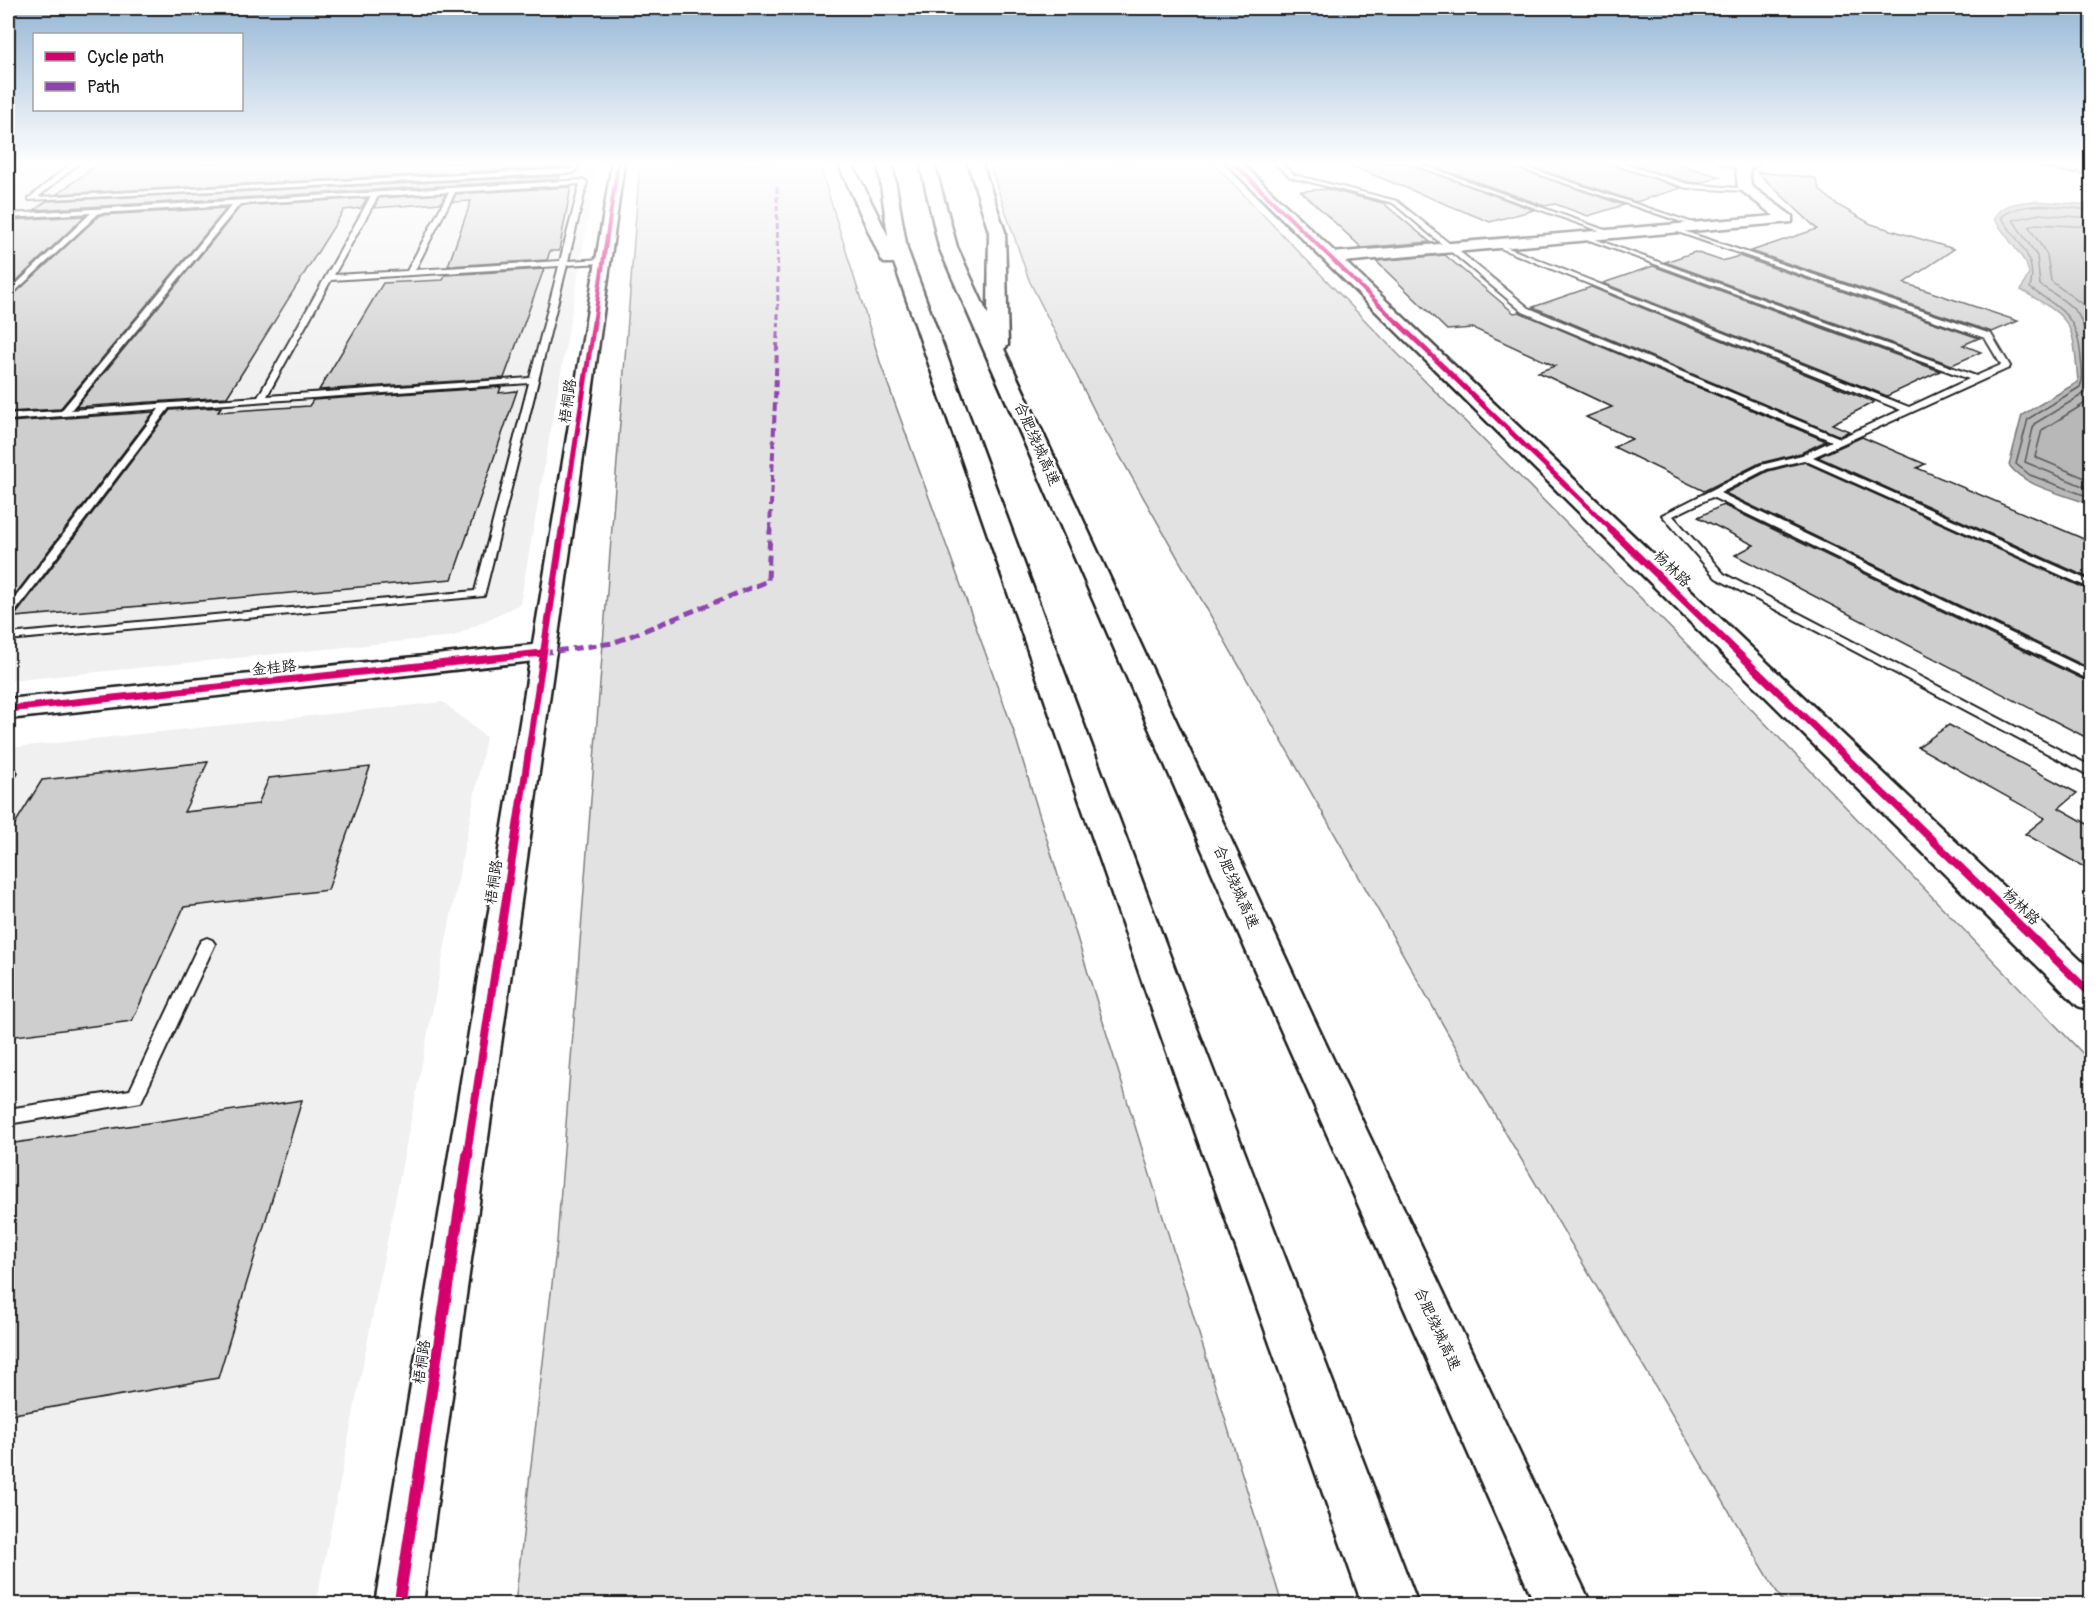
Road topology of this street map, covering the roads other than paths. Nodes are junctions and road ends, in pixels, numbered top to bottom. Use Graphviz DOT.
graph roads {
  1 [pos="69,238"];
  2 [pos="208,238"];
  3 [pos="351,238"];
  4 [pos="428,238"];
  5 [pos="570,238"];
  6 [pos="606,238"];
  7 [pos="880,238"];
  8 [pos="896,238"];
  9 [pos="946,238"];
  10 [pos="997,238"];
  11 [pos="1311,238"];
  12 [pos="1440,238"];
  13 [pos="1568,238"];
  14 [pos="1587,238"];
  15 [pos="1699,238"];
  16 [pos="1494,244"];
  17 [pos="1452,248"];
  18 [pos="1331,258"];
  19 [pos="603,261"];
  20 [pos="564,263"];
  21 [pos="410,273"];
  22 [pos="329,278"];
  23 [pos="8,296"];
  24 [pos="998,358"];
  25 [pos="938,361"];
  26 [pos="1976,379"];
  27 [pos="534,380"];
  28 [pos="261,399"];
  29 [pos="166,406"];
  30 [pos="1910,410"];
  31 [pos="64,413"];
  32 [pos="8,417"];
  33 [pos="1840,441"];
  34 [pos="1805,457"];
  35 [pos="1712,493"];
  36 [pos="2091,586"];
  37 [pos="8,614"];
  38 [pos="8,637"];
  39 [pos="542,653"];
  40 [pos="2091,677"];
  41 [pos="8,709"];
  42 [pos="2091,773"];
  43 [pos="207,944"];
  44 [pos="2091,995"];
  45 [pos="8,1117"];
  46 [pos="399,1605"];
  47 [pos="1390,1605"];
  48 [pos="1563,1605"];
  1 -- 23 [label="lane"];
  2 -- 31 [label="lane"];
  3 -- 22 [label="lane"];
  4 -- 21 [label="lane"];
  5 -- 20 [label="lane"];
  6 -- 19 [label="street, 梧桐路"];
  7 -- 25 [label="main road"];
  8 -- 25 [label="main road"];
  9 -- 24 [label="main road, 合肥绕城高速"];
  10 -- 24 [label="main road"];
  11 -- 18 [label="main road, 杨林路"];
  12 -- 17 [label="lane"];
  13 -- 16 [label="street"];
  14 -- 26 [label="lane"];
  15 -- 26 [label="lane"];
  16 -- 17 [label="street"];
  16 -- 30 [label="lane"];
  17 -- 18 [label="street"];
  17 -- 33 [label="lane"];
  18 -- 44 [label="main road, 杨林路"];
  19 -- 20 [label="lane"];
  19 -- 39 [label="street, 梧桐路"];
  20 -- 21 [label="lane"];
  20 -- 27 [label="lane"];
  21 -- 22 [label="lane"];
  22 -- 28 [label="lane"];
  24 -- 48 [label="main road, 合肥绕城高速"];
  25 -- 47 [label="main road"];
  26 -- 30 [label="lane"];
  27 -- 28 [label="lane"];
  27 -- 38 [label="lane"];
  28 -- 29 [label="lane"];
  29 -- 31 [label="lane"];
  29 -- 37 [label="lane"];
  30 -- 33 [label="lane"];
  31 -- 32 [label="lane"];
  33 -- 34 [label="lane"];
  34 -- 35 [label="lane"];
  34 -- 36 [label="lane"];
  35 -- 40 [label="lane"];
  35 -- 42 [label="lane"];
  39 -- 41 [label="main road, 金桂路"];
  39 -- 46 [label="street, 梧桐路"];
  43 -- 45 [label="lane"];
}
